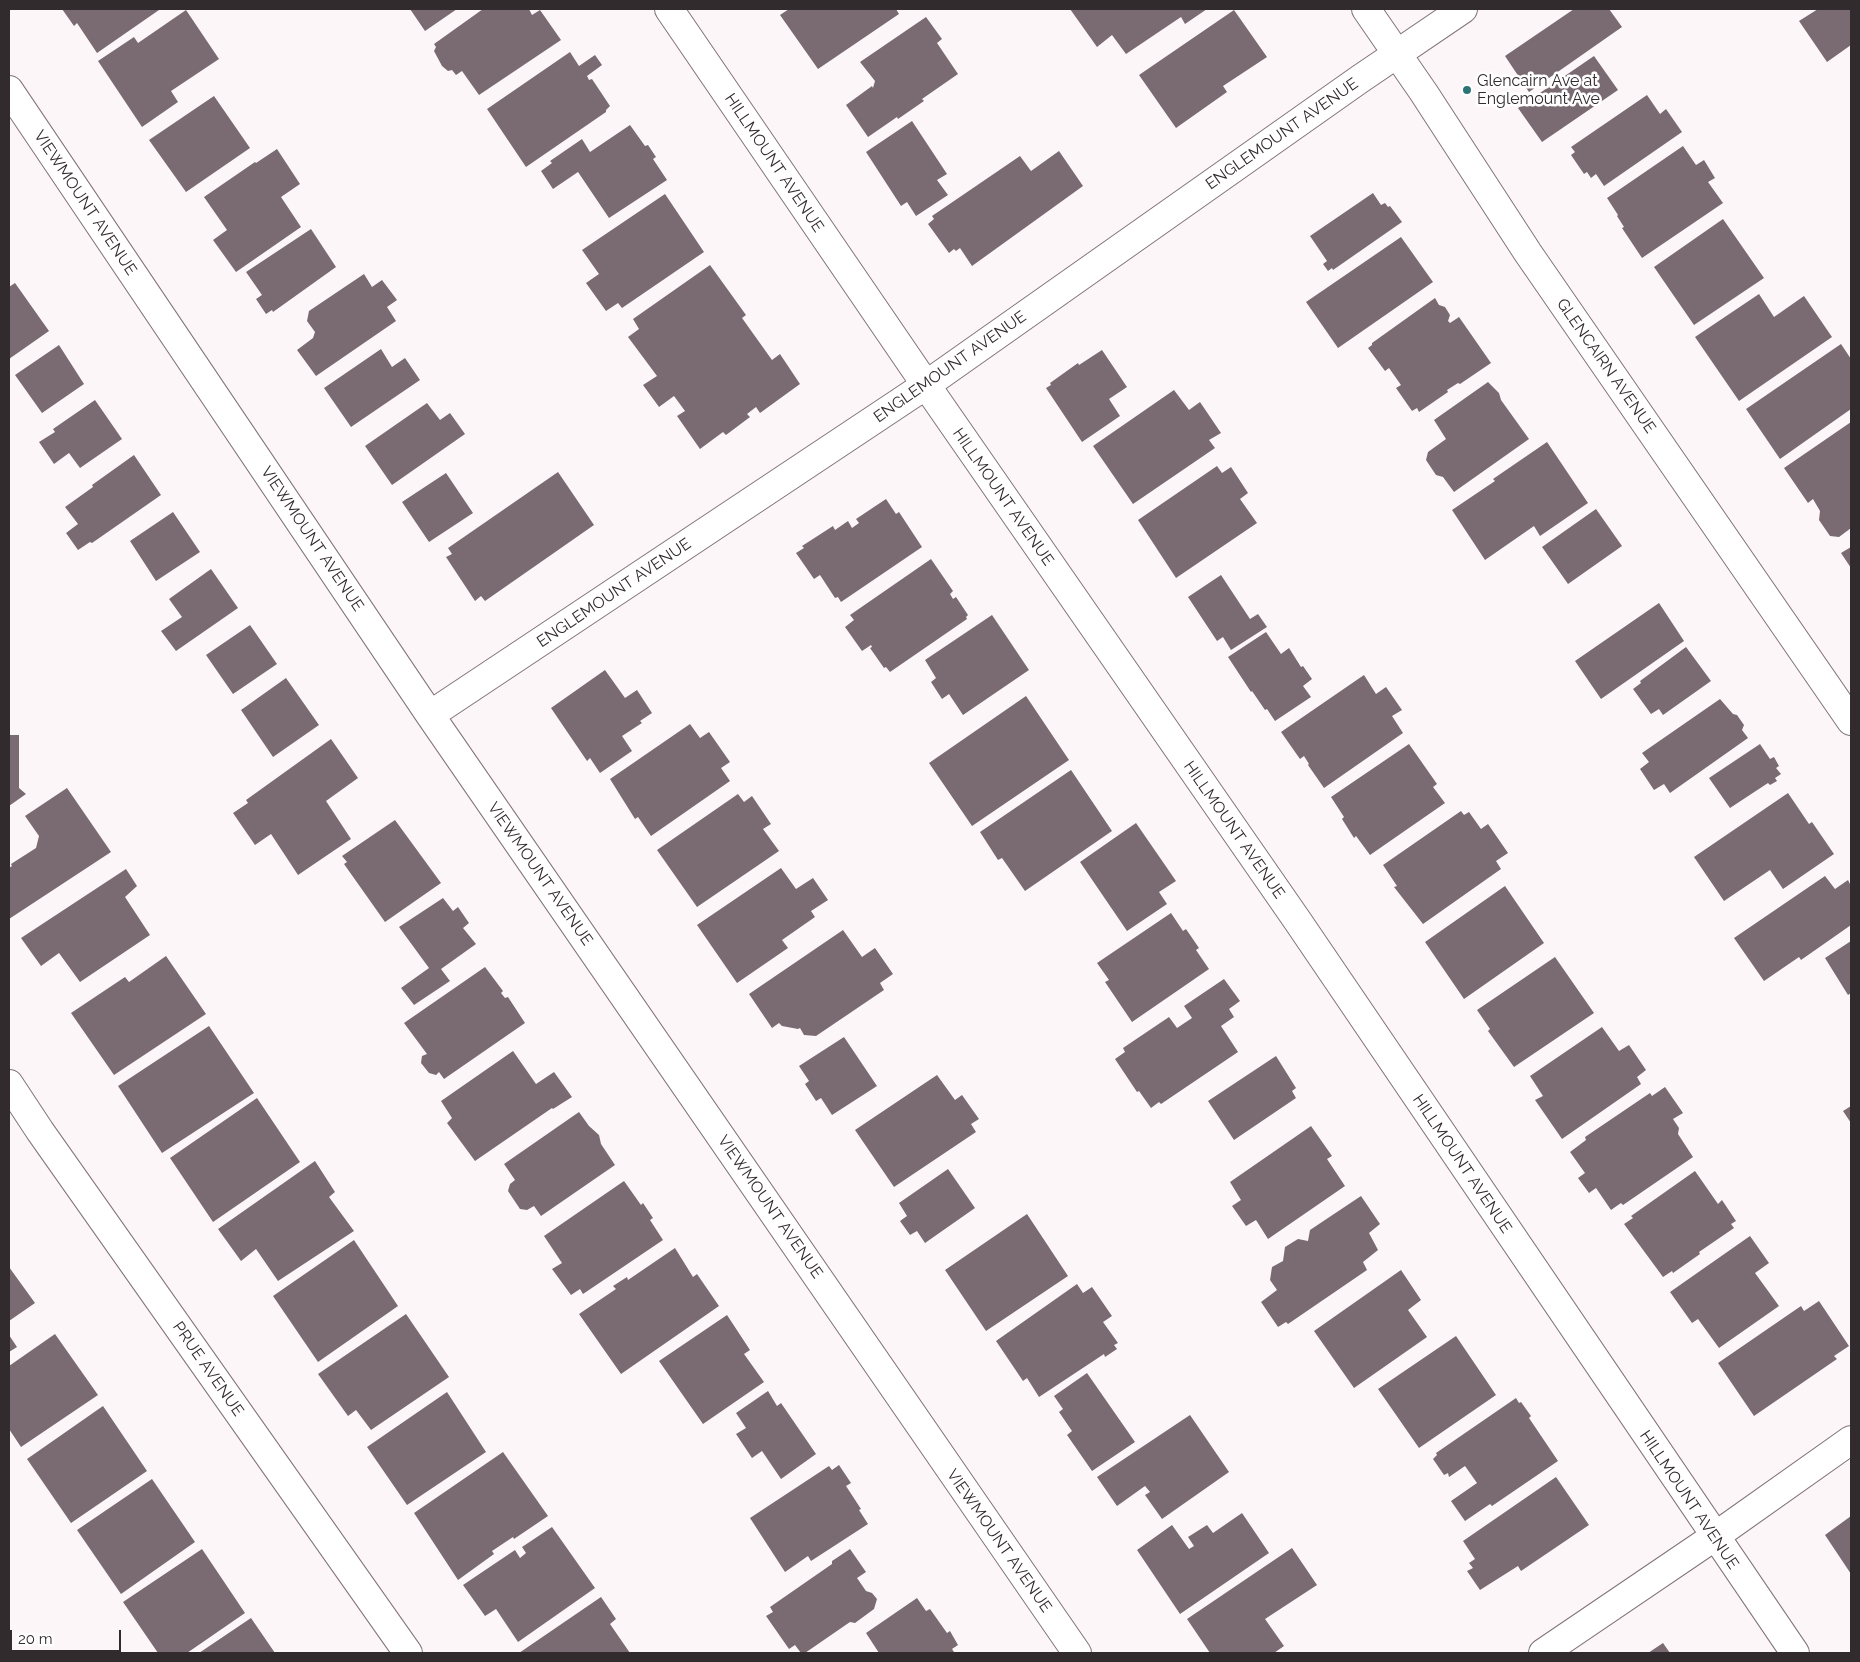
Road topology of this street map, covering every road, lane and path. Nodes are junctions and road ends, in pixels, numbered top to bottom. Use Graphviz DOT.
graph roads {
  1 [pos="670,9"];
  2 [pos="1366,9"];
  3 [pos="1464,9"];
  4 [pos="1398,54"];
  5 [pos="9,90"];
  6 [pos="926,385"];
  7 [pos="430,715"];
  8 [pos="1851,720"];
  9 [pos="9,1084"];
  10 [pos="1851,1440"];
  11 [pos="1714,1537"];
  12 [pos="408,1653"];
  13 [pos="1077,1653"];
  14 [pos="1543,1653"];
  15 [pos="1794,1653"];
  1 -- 6 [label="street, HILLMOUNT AVENUE"];
  2 -- 4 [label="street, GLENCAIRN AVENUE"];
  3 -- 4 [label="street, ENGLEMOUNT AVENUE"];
  4 -- 6 [label="street, ENGLEMOUNT AVENUE"];
  4 -- 8 [label="street, GLENCAIRN AVENUE"];
  5 -- 7 [label="street, VIEWMOUNT AVENUE"];
  6 -- 7 [label="street, ENGLEMOUNT AVENUE"];
  6 -- 11 [label="street, HILLMOUNT AVENUE"];
  7 -- 13 [label="street, VIEWMOUNT AVENUE"];
  9 -- 12 [label="street, PRUE AVENUE"];
  10 -- 11 [label="street"];
  11 -- 14 [label="street"];
  11 -- 15 [label="street, HILLMOUNT AVENUE"];
}
